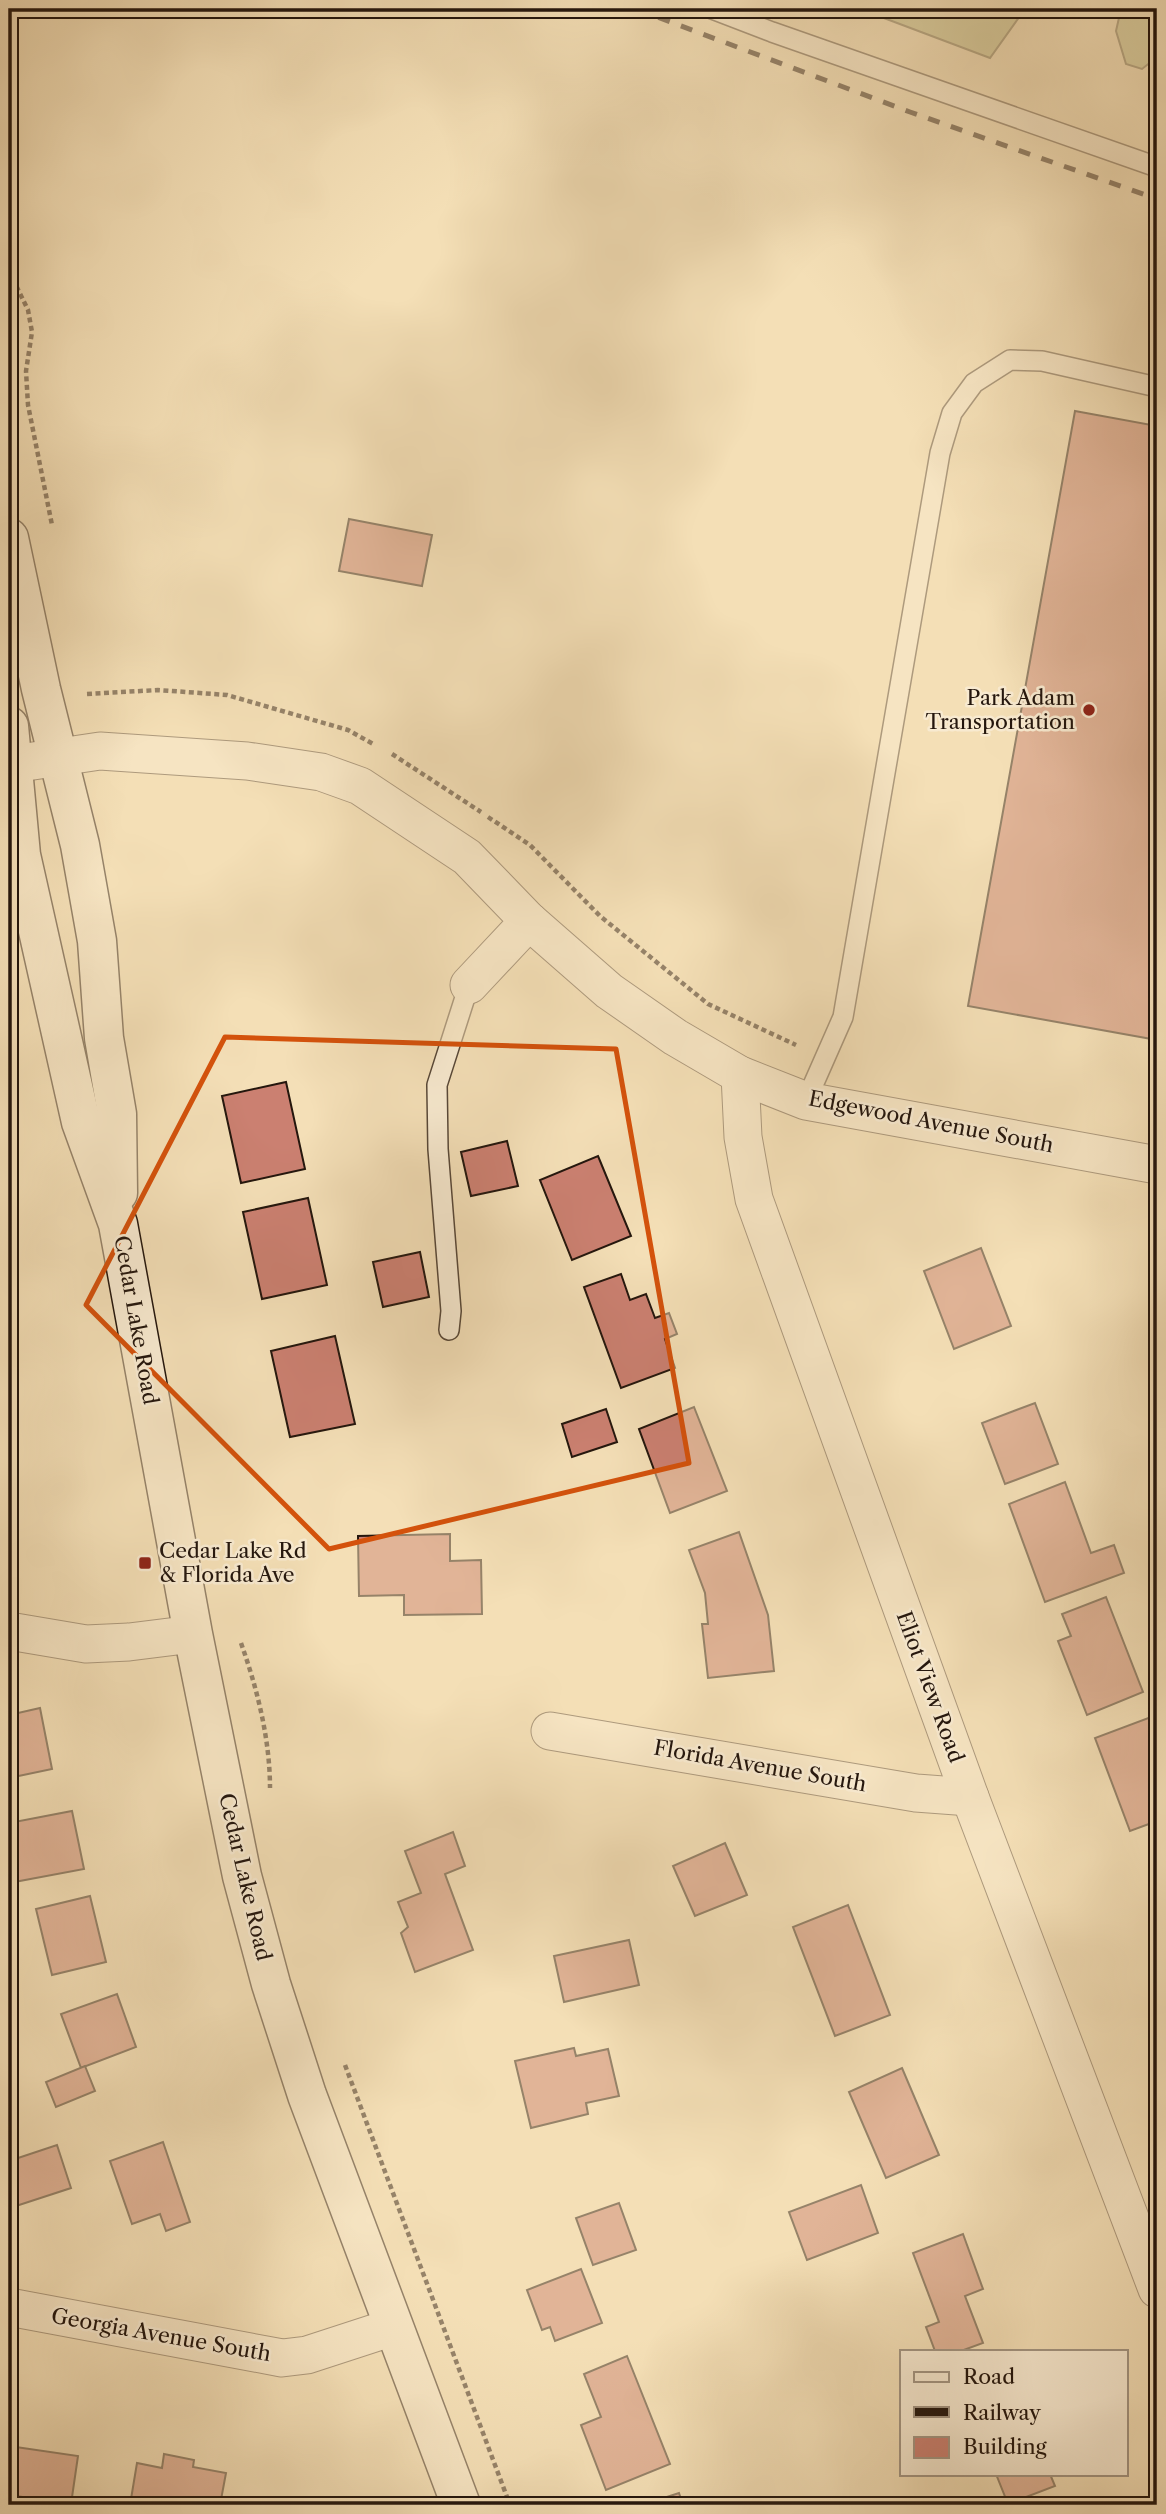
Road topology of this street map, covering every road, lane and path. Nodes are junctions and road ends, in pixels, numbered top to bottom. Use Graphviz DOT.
graph roads {
  1 [pos="712,9"];
  2 [pos="1157,167"];
  3 [pos="9,271"];
  4 [pos="1157,387"];
  5 [pos="54,536"];
  6 [pos="9,538"];
  7 [pos="84,682"];
  8 [pos="9,726"];
  9 [pos="380,747"];
  10 [pos="391,753"];
  11 [pos="57,757"];
  12 [pos="13,764"];
  13 [pos="529,921"];
  14 [pos="469,985"];
  15 [pos="826,1056"];
  16 [pos="740,1075"];
  17 [pos="806,1101"];
  18 [pos="1157,1165"];
  19 [pos="118,1224"];
  20 [pos="449,1330"];
  21 [pos="9,1631"];
  22 [pos="192,1634"];
  23 [pos="240,1641"];
  24 [pos="550,1731"];
  25 [pos="270,1791"];
  26 [pos="970,1797"];
  27 [pos="340,2053"];
  28 [pos="1157,2289"];
  29 [pos="9,2307"];
  30 [pos="393,2327"];
  31 [pos="461,2505"];
  32 [pos="510,2505"];
  1 -- 2 [label="lane"];
  3 -- 5 [label="path"];
  4 -- 15 [label="lane"];
  6 -- 11 [label="street, Cedar Lake Road"];
  7 -- 9 [label="path"];
  8 -- 12 [label="street, Cedar Lake Road"];
  10 -- 15 [label="path"];
  11 -- 12 [label="street, Edgewood Avenue South"];
  11 -- 13 [label="street, Edgewood Avenue South"];
  11 -- 19 [label="street, Cedar Lake Road"];
  12 -- 19 [label="street, Cedar Lake Road"];
  13 -- 14 [label="street"];
  13 -- 16 [label="street, Edgewood Avenue South"];
  14 -- 20 [label="lane"];
  15 -- 17 [label="lane"];
  16 -- 17 [label="street, Edgewood Avenue South"];
  16 -- 26 [label="street, Eliot View Road"];
  17 -- 18 [label="street, Edgewood Avenue South"];
  19 -- 22 [label="street, Cedar Lake Road"];
  21 -- 22 [label="street"];
  22 -- 30 [label="street, Cedar Lake Road"];
  23 -- 25 [label="path"];
  24 -- 26 [label="street, Florida Avenue South"];
  26 -- 28 [label="street, Eliot View Road"];
  27 -- 32 [label="path"];
  29 -- 30 [label="street, Georgia Avenue South"];
  30 -- 31 [label="street, Cedar Lake Road"];
}
